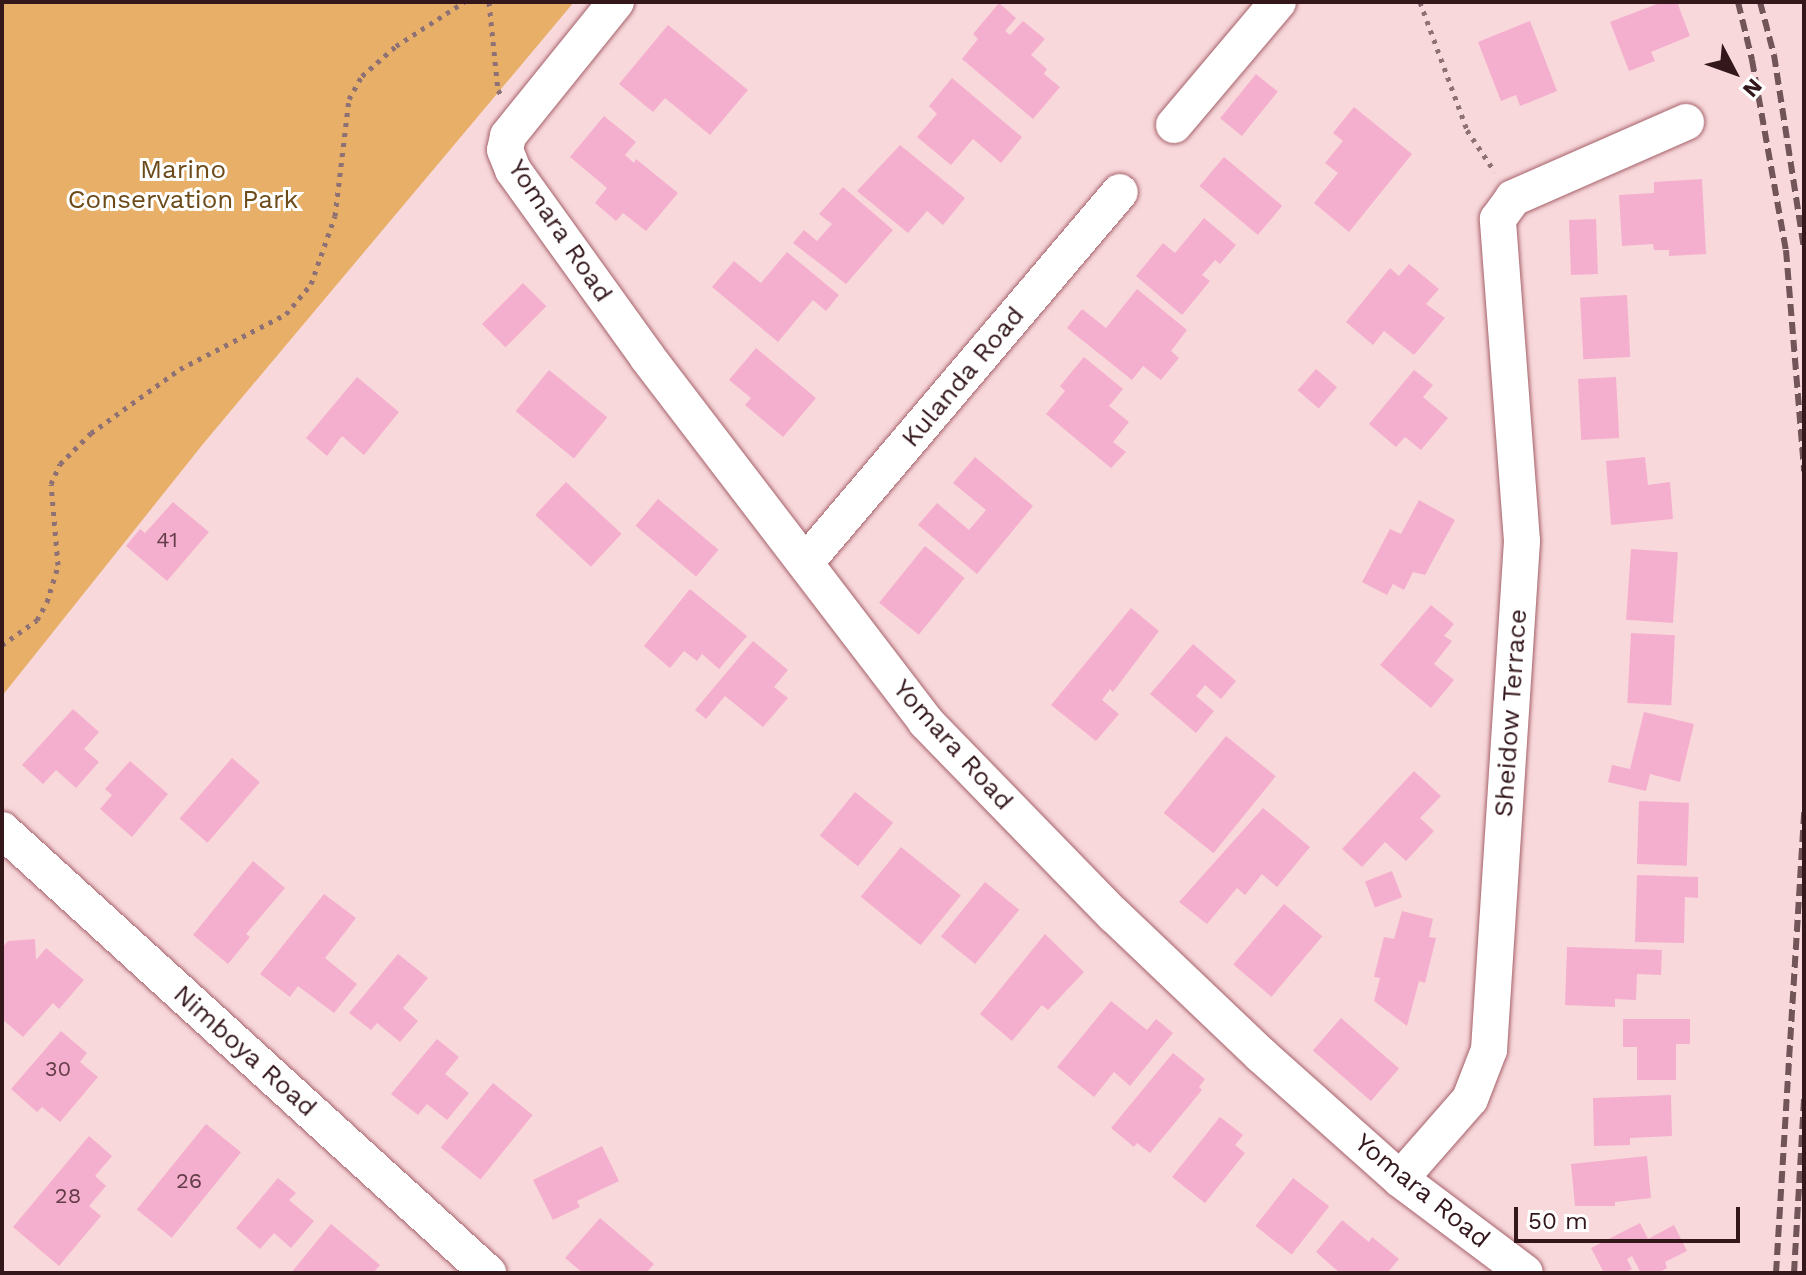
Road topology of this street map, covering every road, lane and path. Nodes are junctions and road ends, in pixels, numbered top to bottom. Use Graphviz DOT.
graph roads {
  1 [pos="464,2"];
  2 [pos="489,2"];
  3 [pos="616,2"];
  4 [pos="1278,2"];
  5 [pos="1420,2"];
  6 [pos="518,120"];
  7 [pos="1686,122"];
  8 [pos="1174,125"];
  9 [pos="1120,192"];
  10 [pos="1506,208"];
  11 [pos="806,562"];
  12 [pos="2,645"];
  13 [pos="2,830"];
  14 [pos="1400,1179"];
  15 [pos="488,1273"];
  16 [pos="1525,1273"];
  1 -- 12 [label="path"];
  2 -- 6 [label="path"];
  3 -- 6 [label="street"];
  4 -- 8 [label="street"];
  5 -- 10 [label="path"];
  6 -- 11 [label="street, Yomara Road"];
  7 -- 10 [label="street"];
  9 -- 11 [label="street, Kulanda Road"];
  10 -- 14 [label="street, Sheidow Terrace"];
  11 -- 14 [label="street, Yomara Road"];
  13 -- 15 [label="street, Nimboya Road"];
  14 -- 16 [label="street, Yomara Road"];
}
